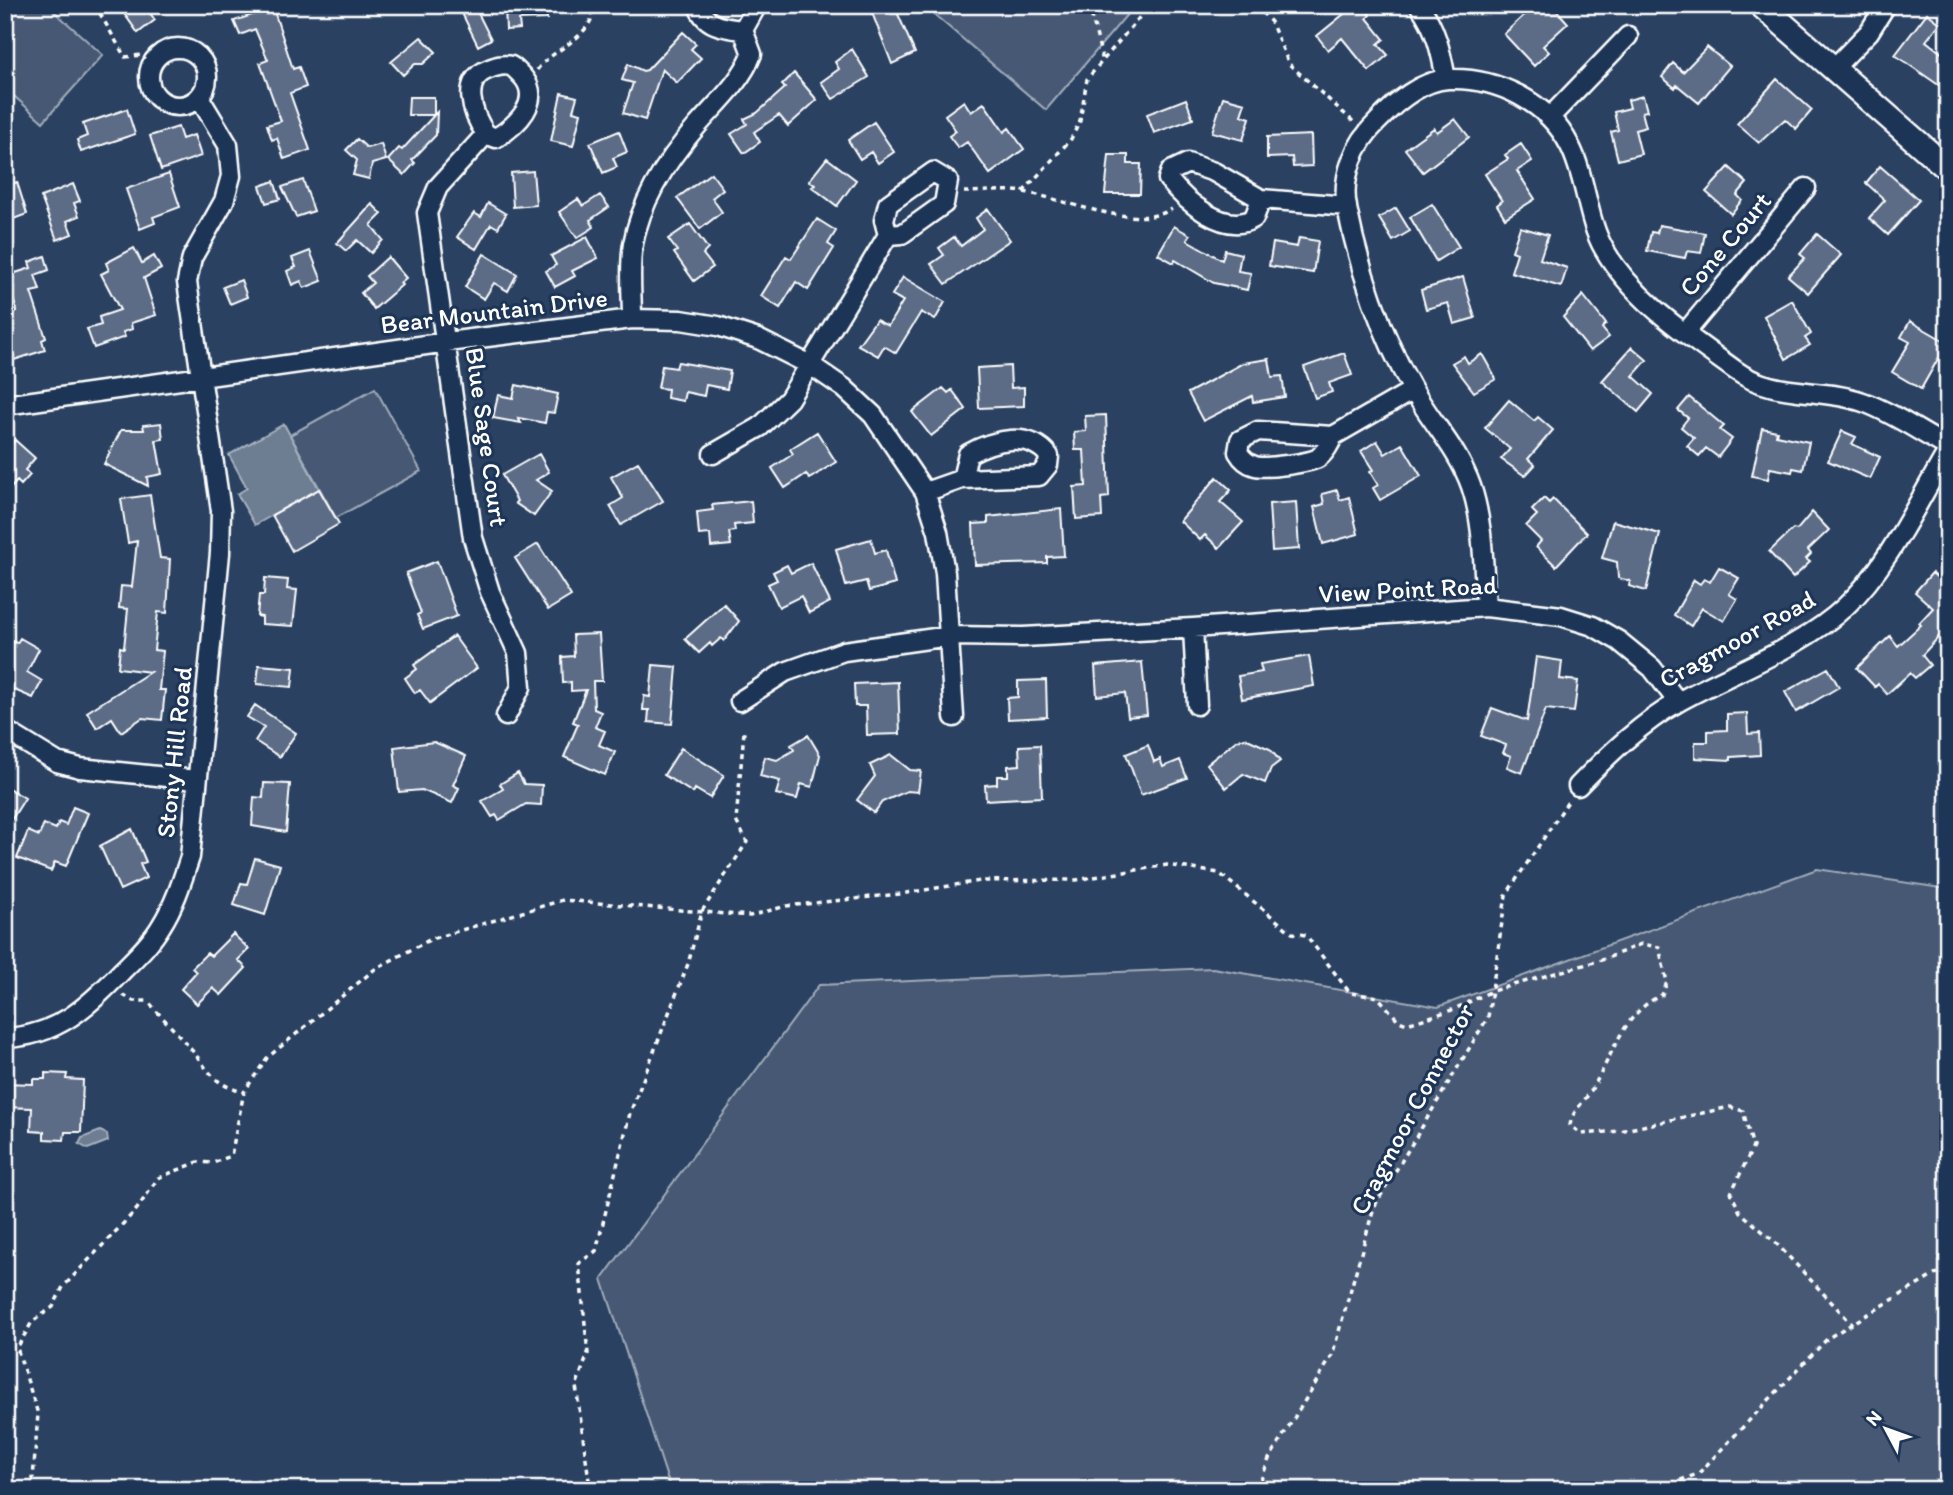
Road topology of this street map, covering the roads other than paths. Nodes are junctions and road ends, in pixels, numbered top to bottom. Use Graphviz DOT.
graph roads {
  1 [pos="698,5"];
  2 [pos="757,5"];
  3 [pos="1419,5"];
  4 [pos="1761,5"];
  5 [pos="1886,5"];
  6 [pos="743,30"];
  7 [pos="1628,36"];
  8 [pos="1833,69"];
  9 [pos="1446,79"];
  10 [pos="199,97"];
  11 [pos="1551,116"];
  12 [pos="486,134"];
  13 [pos="1948,169"];
  14 [pos="1806,188"];
  15 [pos="1261,199"];
  16 [pos="1347,205"];
  17 [pos="888,235"];
  18 [pos="632,319"];
  19 [pos="1685,333"];
  20 [pos="447,342"];
  21 [pos="812,366"];
  22 [pos="200,379"];
  23 [pos="1413,390"];
  24 [pos="5,405"];
  25 [pos="1333,436"];
  26 [pos="1948,449"];
  27 [pos="713,454"];
  28 [pos="962,479"];
  29 [pos="925,492"];
  30 [pos="1486,607"];
  31 [pos="1193,628"];
  32 [pos="949,636"];
  33 [pos="740,701"];
  34 [pos="1678,702"];
  35 [pos="1197,705"];
  36 [pos="506,716"];
  37 [pos="954,717"];
  38 [pos="5,730"];
  39 [pos="196,780"];
  40 [pos="1578,786"];
  41 [pos="5,1038"];
  1 -- 6 [label="street"];
  2 -- 6 [label="street"];
  3 -- 9 [label="street"];
  4 -- 8 [label="street"];
  5 -- 8 [label="street"];
  6 -- 18 [label="street"];
  7 -- 11 [label="street"];
  8 -- 13 [label="street"];
  9 -- 11 [label="street"];
  9 -- 16 [label="street"];
  10 -- 10 [label="street"];
  10 -- 22 [label="street, Stony Hill Road"];
  11 -- 19 [label="street"];
  12 -- 12 [label="street, Blue Sage Court"];
  12 -- 20 [label="street, Blue Sage Court"];
  14 -- 19 [label="street, Cone Court"];
  15 -- 15 [label="street"];
  15 -- 16 [label="street"];
  16 -- 23 [label="street"];
  17 -- 17 [label="street"];
  17 -- 21 [label="street"];
  18 -- 20 [label="street, Bear Mountain Drive"];
  18 -- 21 [label="street, Bear Mountain Drive"];
  19 -- 26 [label="street"];
  20 -- 22 [label="street, Bear Mountain Drive"];
  20 -- 36 [label="street, Blue Sage Court"];
  21 -- 27 [label="street"];
  21 -- 29 [label="street, Bear Mountain Drive"];
  22 -- 24 [label="street, Bear Mountain Drive"];
  22 -- 39 [label="street, Stony Hill Road"];
  23 -- 25 [label="street"];
  23 -- 30 [label="street"];
  25 -- 25 [label="street"];
  26 -- 34 [label="street, Cragmoor Road"];
  28 -- 29 [label="street"];
  29 -- 32 [label="street, Bear Mountain Drive"];
  30 -- 31 [label="street, View Point Road"];
  30 -- 34 [label="street, View Point Road"];
  31 -- 32 [label="street, View Point Road"];
  31 -- 35 [label="street"];
  32 -- 33 [label="street, View Point Road"];
  32 -- 37 [label="street, Bear Mountain Drive"];
  34 -- 40 [label="street, Cragmoor Road"];
  38 -- 39 [label="street"];
  39 -- 41 [label="street, Stony Hill Road"];
}
